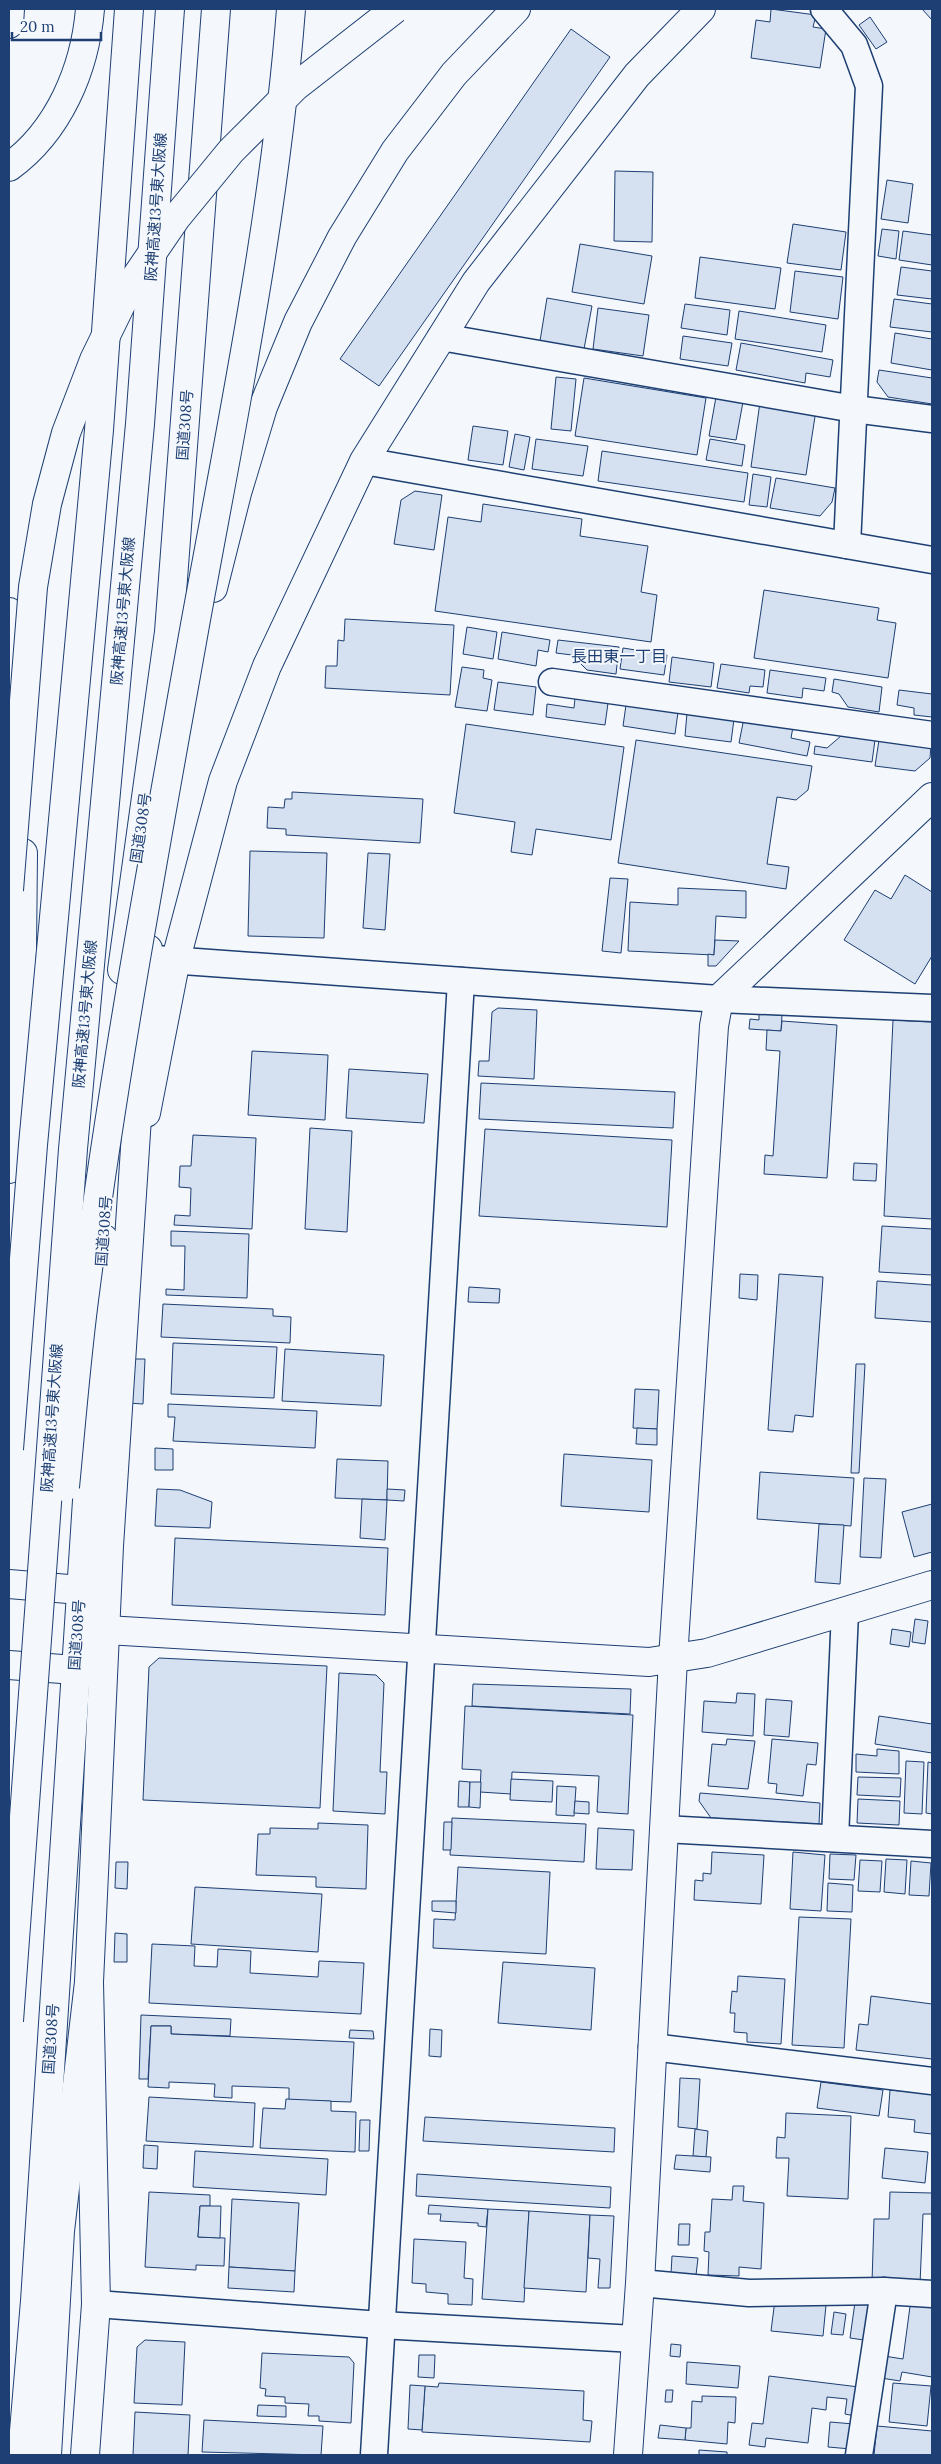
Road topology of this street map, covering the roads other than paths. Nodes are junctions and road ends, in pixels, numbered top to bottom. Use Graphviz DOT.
graph roads {
  1 [pos="10,9"];
  2 [pos="90,9"];
  3 [pos="128,9"];
  4 [pos="170,9"];
  5 [pos="216,9"];
  6 [pos="290,9"];
  7 [pos="395,9"];
  8 [pos="516,9"];
  9 [pos="701,9"];
  10 [pos="824,9"];
  11 [pos="9,24"];
  12 [pos="9,167"];
  13 [pos="441,337"];
  14 [pos="854,409"];
  15 [pos="932,419"];
  16 [pos="364,461"];
  17 [pos="847,545"];
  18 [pos="932,560"];
  19 [pos="9,612"];
  20 [pos="169,632"];
  21 [pos="552,682"];
  22 [pos="932,735"];
  23 [pos="932,797"];
  24 [pos="160,818"];
  25 [pos="9,890"];
  26 [pos="147,958"];
  27 [pos="176,959"];
  28 [pos="461,981"];
  29 [pos="719,999"];
  30 [pos="932,1008"];
  31 [pos="9,1168"];
  32 [pos="124,1304"];
  33 [pos="9,1449"];
  34 [pos="9,1584"];
  35 [pos="932,1586"];
  36 [pos="80,1590"];
  37 [pos="845,1612"];
  38 [pos="106,1630"];
  39 [pos="422,1648"];
  40 [pos="673,1659"];
  41 [pos="9,1665"];
  42 [pos="75,1670"];
  43 [pos="664,1829"];
  44 [pos="835,1838"];
  45 [pos="932,1844"];
  46 [pos="13,1950"];
  47 [pos="89,1982"];
  48 [pos="9,2020"];
  49 [pos="652,2047"];
  50 [pos="932,2081"];
  51 [pos="640,2283"];
  52 [pos="884,2291"];
  53 [pos="932,2294"];
  54 [pos="96,2304"];
  55 [pos="381,2325"];
  56 [pos="635,2339"];
  57 [pos="48,2445"];
  58 [pos="22,2455"];
  59 [pos="86,2455"];
  60 [pos="374,2455"];
  61 [pos="628,2455"];
  62 [pos="860,2455"];
  1 -- 11 [label="main road"];
  2 -- 12 [label="main road"];
  3 -- 33 [label="main road, bridge"];
  4 -- 46 [label="main road, 阪神高速13号東大阪線, bridge"];
  5 -- 20 [label="main road, 国道308号"];
  6 -- 24 [label="main road, bridge"];
  7 -- 25 [label="main road, bridge"];
  8 -- 24 [label="main road, bridge"];
  9 -- 13 [label="main road"];
  10 -- 14 [label="street"];
  13 -- 14 [label="street"];
  13 -- 16 [label="main road"];
  14 -- 15 [label="street"];
  14 -- 17 [label="street"];
  16 -- 17 [label="street"];
  16 -- 27 [label="main road"];
  17 -- 18 [label="street"];
  19 -- 31 [label="main road"];
  20 -- 26 [label="main road"];
  20 -- 36 [label="main road, 国道308号"];
  21 -- 22 [label="street"];
  23 -- 29 [label="main road"];
  24 -- 46 [label="main road, bridge"];
  26 -- 27 [label="street"];
  26 -- 32 [label="main road"];
  27 -- 28 [label="street"];
  27 -- 32 [label="main road"];
  28 -- 29 [label="street"];
  28 -- 39 [label="street"];
  29 -- 30 [label="street"];
  29 -- 40 [label="main road"];
  32 -- 38 [label="main road"];
  34 -- 36 [label="main road"];
  35 -- 37 [label="main road"];
  36 -- 38 [label="main road"];
  36 -- 42 [label="main road, 国道308号"];
  37 -- 40 [label="main road"];
  37 -- 44 [label="street"];
  38 -- 39 [label="main road"];
  38 -- 42 [label="main road"];
  38 -- 47 [label="main road"];
  39 -- 40 [label="main road"];
  39 -- 55 [label="street"];
  40 -- 43 [label="main road"];
  41 -- 42 [label="main road"];
  42 -- 58 [label="main road, 国道308号"];
  43 -- 44 [label="street"];
  43 -- 49 [label="main road"];
  44 -- 45 [label="street"];
  46 -- 48 [label="main road, 阪神高速13号東大阪線, bridge"];
  47 -- 54 [label="main road"];
  47 -- 57 [label="main road"];
  49 -- 50 [label="street"];
  49 -- 51 [label="main road"];
  51 -- 52 [label="street"];
  51 -- 56 [label="main road"];
  52 -- 53 [label="street"];
  52 -- 62 [label="street"];
  54 -- 55 [label="street"];
  54 -- 59 [label="main road"];
  55 -- 56 [label="street"];
  55 -- 60 [label="street"];
  56 -- 61 [label="main road"];
}
